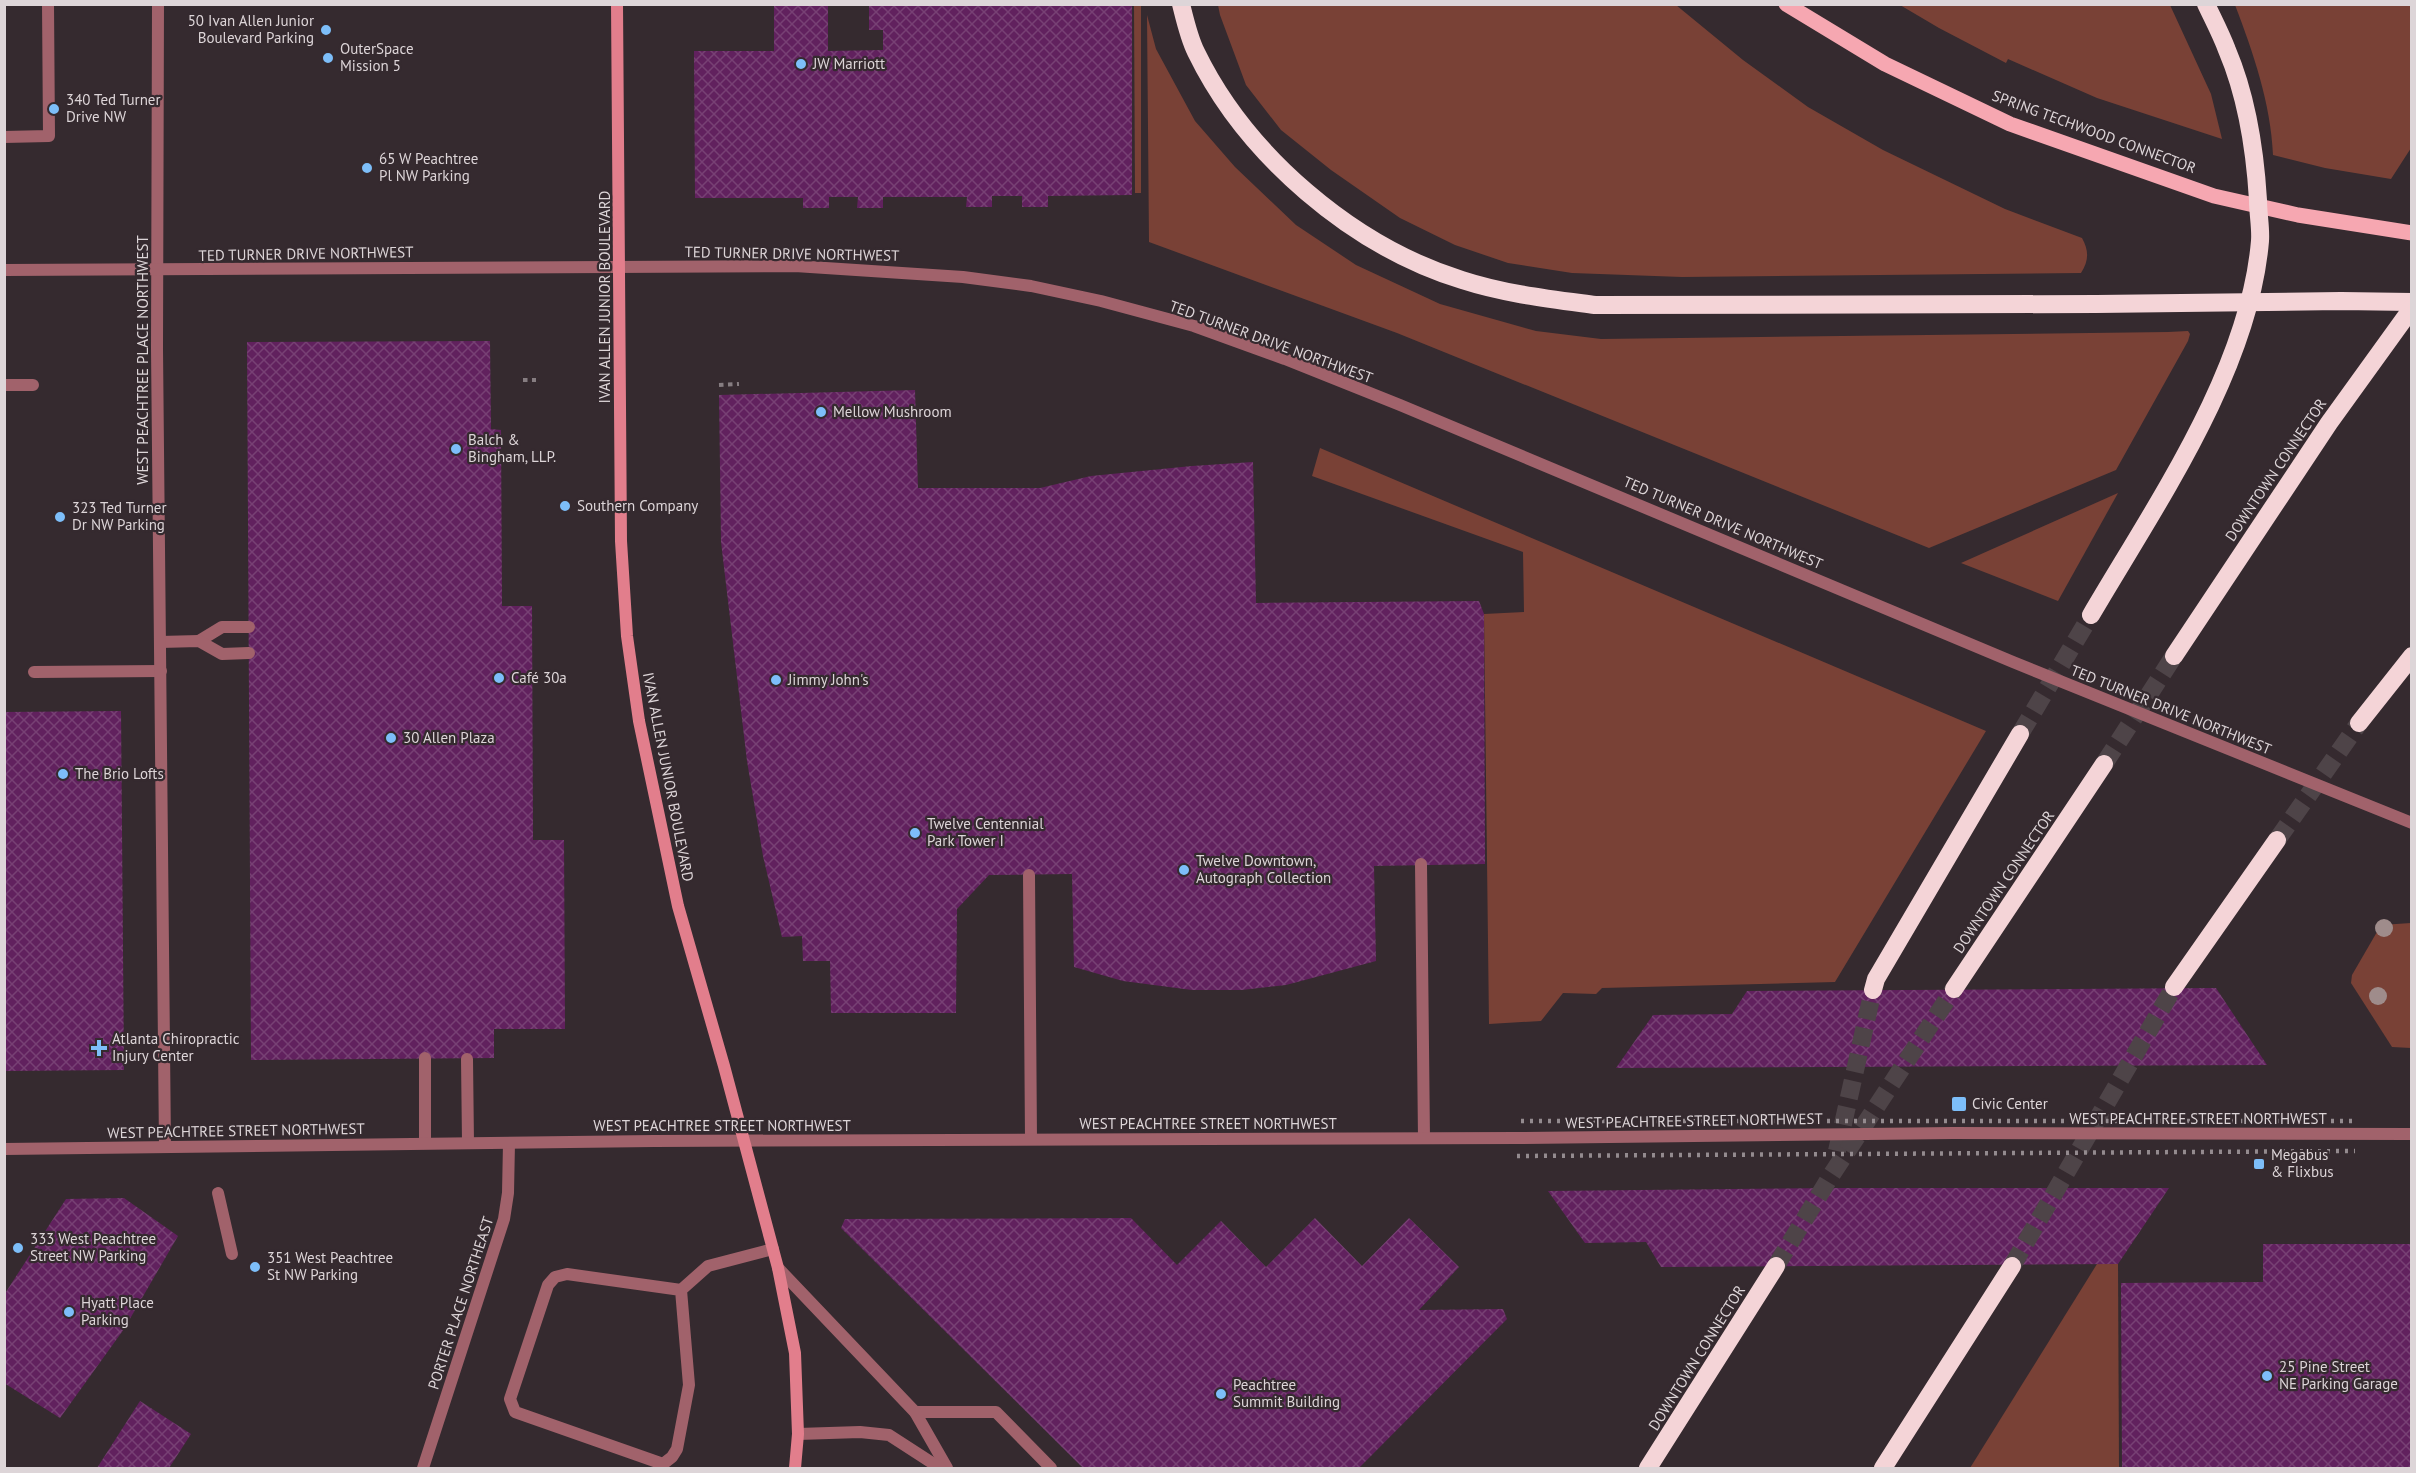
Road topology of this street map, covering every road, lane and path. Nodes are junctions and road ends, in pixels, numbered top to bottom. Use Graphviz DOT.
graph roads {
  1 [pos="48,4"];
  2 [pos="158,4"];
  3 [pos="617,4"];
  4 [pos="1181,4"];
  5 [pos="1786,4"];
  6 [pos="2206,4"];
  7 [pos="4,136"];
  8 [pos="2412,233"];
  9 [pos="620,267"];
  10 [pos="4,270"];
  11 [pos="157,271"];
  12 [pos="2412,302"];
  13 [pos="2412,308"];
  14 [pos="523,380"];
  15 [pos="536,380"];
  16 [pos="739,384"];
  17 [pos="718,385"];
  18 [pos="4,386"];
  19 [pos="33,386"];
  20 [pos="2091,615"];
  21 [pos="249,627"];
  22 [pos="199,641"];
  23 [pos="160,642"];
  24 [pos="249,652"];
  25 [pos="2174,656"];
  26 [pos="2412,656"];
  27 [pos="160,671"];
  28 [pos="34,672"];
  29 [pos="2359,723"];
  30 [pos="2020,734"];
  31 [pos="2104,764"];
  32 [pos="2412,824"];
  33 [pos="2277,840"];
  34 [pos="1421,864"];
  35 [pos="1029,875"];
  36 [pos="2174,987"];
  37 [pos="1954,989"];
  38 [pos="1873,990"];
  39 [pos="425,1058"];
  40 [pos="467,1059"];
  41 [pos="2412,1134"];
  42 [pos="1424,1138"];
  43 [pos="1031,1139"];
  44 [pos="745,1141"];
  45 [pos="425,1143"];
  46 [pos="468,1143"];
  47 [pos="509,1143"];
  48 [pos="165,1147"];
  49 [pos="4,1149"];
  50 [pos="218,1193"];
  51 [pos="773,1249"];
  52 [pos="232,1254"];
  53 [pos="1776,1266"];
  54 [pos="2012,1266"];
  55 [pos="778,1268"];
  56 [pos="681,1290"];
  57 [pos="915,1412"];
  58 [pos="798,1434"];
  59 [pos="423,1468"];
  60 [pos="795,1468"];
  61 [pos="940,1468"];
  62 [pos="947,1468"];
  63 [pos="1052,1468"];
  64 [pos="1648,1468"];
  65 [pos="1883,1468"];
  1 -- 7 [label="street"];
  2 -- 11 [label="street, WEST PEACHTREE PLACE NORTHWEST"];
  3 -- 9 [label="main road, IVAN ALLEN JUNIOR BOULEVARD"];
  4 -- 12 [label="highway"];
  5 -- 8 [label="main road, SPRING TECHWOOD CONNECTOR"];
  6 -- 20 [label="highway"];
  9 -- 11 [label="street, TED TURNER DRIVE NORTHWEST"];
  9 -- 32 [label="street, TED TURNER DRIVE NORTHWEST"];
  9 -- 44 [label="main road, IVAN ALLEN JUNIOR BOULEVARD"];
  10 -- 11 [label="street, TED TURNER DRIVE NORTHWEST"];
  11 -- 23 [label="street, WEST PEACHTREE PLACE NORTHWEST"];
  13 -- 25 [label="highway, DOWNTOWN CONNECTOR"];
  14 -- 15 [label="path"];
  16 -- 17 [label="path"];
  18 -- 19 [label="street"];
  21 -- 22 [label="street"];
  22 -- 23 [label="street"];
  22 -- 24 [label="street"];
  23 -- 27 [label="street, WEST PEACHTREE PLACE NORTHWEST"];
  26 -- 29 [label="highway"];
  27 -- 28 [label="street"];
  27 -- 48 [label="street, WEST PEACHTREE PLACE NORTHWEST"];
  30 -- 38 [label="highway"];
  31 -- 37 [label="highway, DOWNTOWN CONNECTOR"];
  33 -- 36 [label="highway"];
  34 -- 42 [label="street"];
  35 -- 43 [label="street"];
  39 -- 45 [label="street"];
  40 -- 46 [label="street"];
  41 -- 42 [label="street, WEST PEACHTREE STREET NORTHWEST"];
  42 -- 43 [label="street, WEST PEACHTREE STREET NORTHWEST"];
  43 -- 44 [label="street, WEST PEACHTREE STREET NORTHWEST"];
  44 -- 47 [label="street, WEST PEACHTREE STREET NORTHWEST"];
  44 -- 51 [label="main road, IVAN ALLEN JUNIOR BOULEVARD"];
  45 -- 46 [label="street, WEST PEACHTREE STREET NORTHWEST"];
  45 -- 48 [label="street, WEST PEACHTREE STREET NORTHWEST"];
  46 -- 47 [label="street, WEST PEACHTREE STREET NORTHWEST"];
  47 -- 59 [label="street, PORTER PLACE NORTHEAST"];
  48 -- 49 [label="street, WEST PEACHTREE STREET NORTHWEST"];
  50 -- 52 [label="street"];
  51 -- 55 [label="main road, IVAN ALLEN JUNIOR BOULEVARD"];
  51 -- 56 [label="street"];
  53 -- 64 [label="highway, DOWNTOWN CONNECTOR"];
  54 -- 65 [label="highway"];
  55 -- 57 [label="street"];
  55 -- 58 [label="main road, IVAN ALLEN JUNIOR BOULEVARD"];
  56 -- 56 [label="street"];
  57 -- 62 [label="street"];
  57 -- 63 [label="street"];
  58 -- 60 [label="main road, IVAN ALLEN JUNIOR BOULEVARD"];
  58 -- 61 [label="street"];
}
